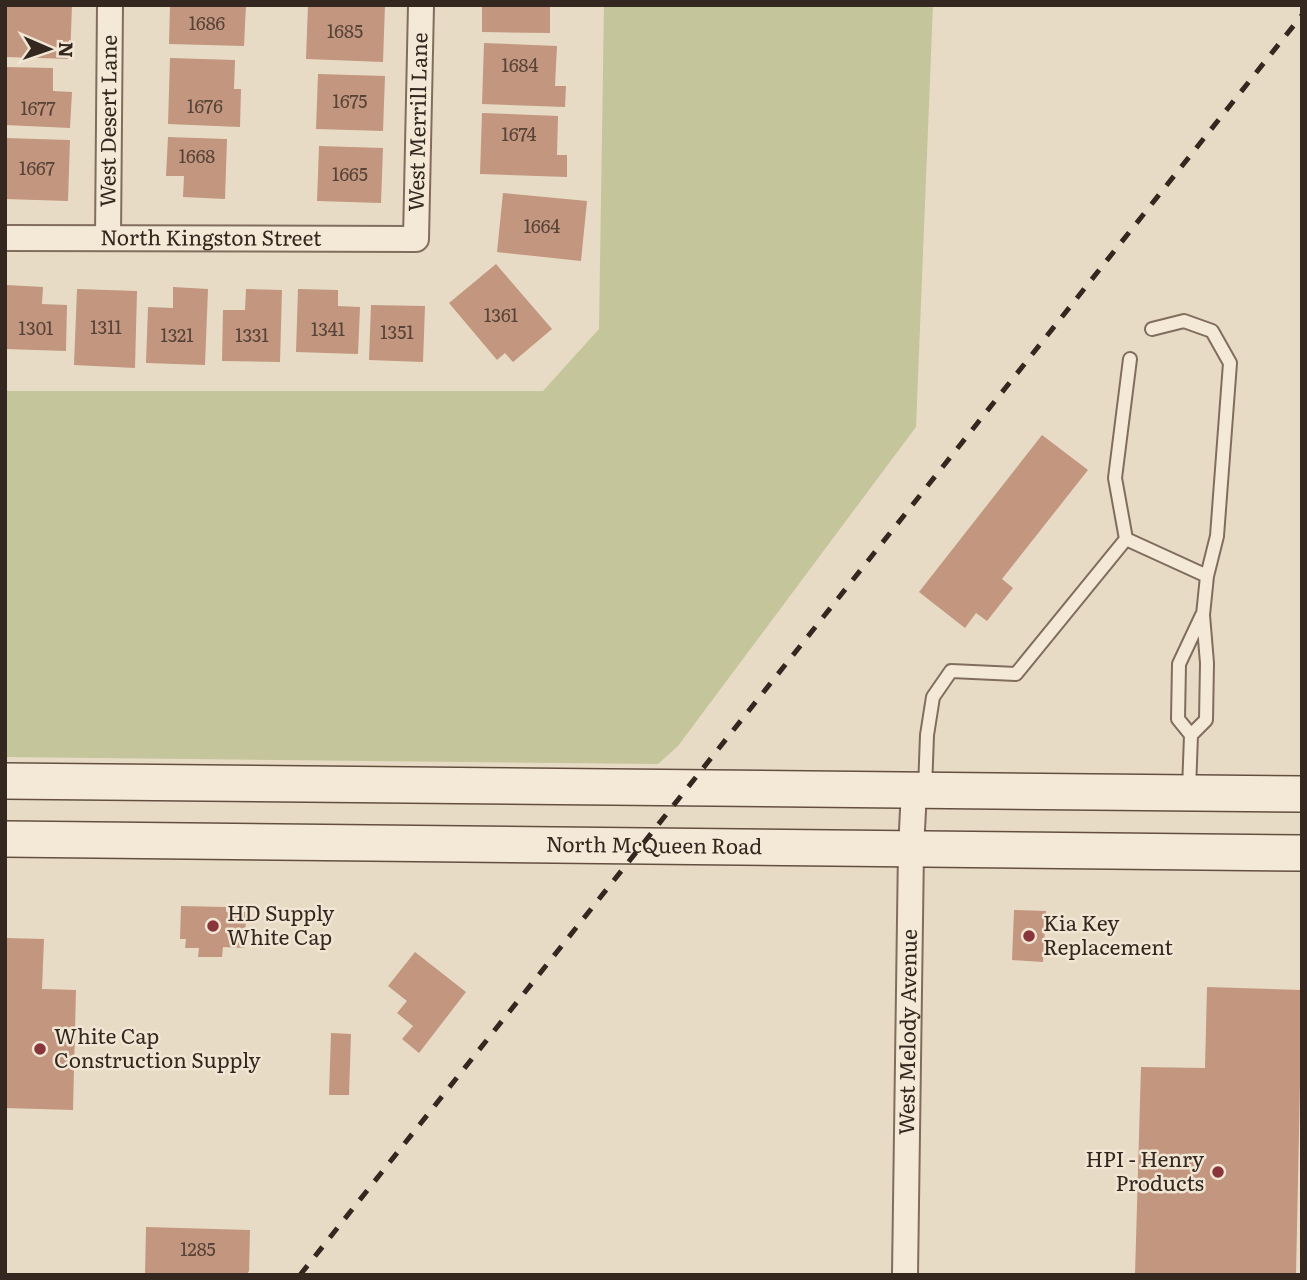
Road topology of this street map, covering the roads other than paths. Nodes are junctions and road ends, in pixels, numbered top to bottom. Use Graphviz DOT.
graph roads {
  1 [pos="110,5"];
  2 [pos="421,5"];
  3 [pos="5,238"];
  4 [pos="107,238"];
  5 [pos="416,239"];
  6 [pos="1152,329"];
  7 [pos="1130,359"];
  8 [pos="1126,539"];
  9 [pos="1207,576"];
  10 [pos="1203,615"];
  11 [pos="1191,735"];
  12 [pos="5,781"];
  13 [pos="108,782"];
  14 [pos="920,791"];
  15 [pos="1189,793"];
  16 [pos="1302,794"];
  17 [pos="5,839"];
  18 [pos="110,840"];
  19 [pos="911,849"];
  20 [pos="1302,853"];
  21 [pos="905,1275"];
  1 -- 4 [label="street, West Desert Lane"];
  2 -- 5 [label="street, West Merrill Lane"];
  3 -- 4 [label="street, North Kingston Street"];
  4 -- 5 [label="street, North Kingston Street"];
  6 -- 9 [label="lane"];
  7 -- 8 [label="lane"];
  8 -- 9 [label="lane"];
  8 -- 14 [label="lane"];
  9 -- 10 [label="lane"];
  10 -- 11 [label="lane"];
  10 -- 11 [label="lane"];
  11 -- 15 [label="lane"];
  12 -- 13 [label="main road"];
  13 -- 14 [label="main road"];
  13 -- 18 [label="main road"];
  14 -- 15 [label="main road"];
  14 -- 19 [label="street, West Melody Avenue"];
  15 -- 16 [label="main road"];
  17 -- 18 [label="main road, North McQueen Road"];
  18 -- 19 [label="main road, North McQueen Road"];
  19 -- 20 [label="main road, North McQueen Road"];
  19 -- 21 [label="street, West Melody Avenue"];
}
